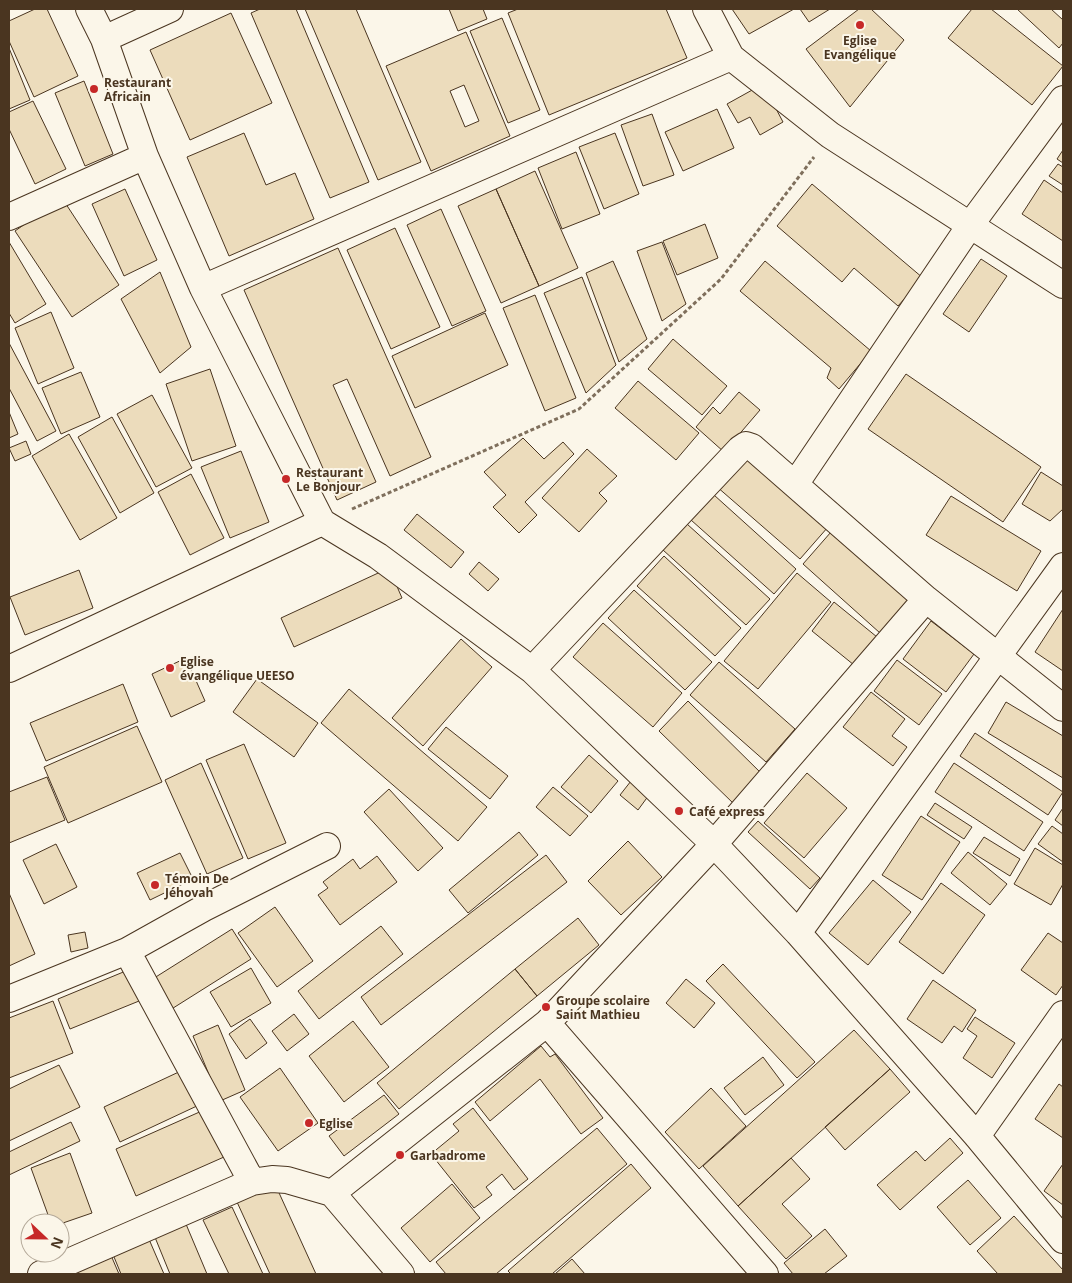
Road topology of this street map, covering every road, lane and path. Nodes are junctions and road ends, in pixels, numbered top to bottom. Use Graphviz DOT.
graph roads {
  1 [pos="89,9"];
  2 [pos="170,9"];
  3 [pos="706,9"];
  4 [pos="104,39"];
  5 [pos="731,57"];
  6 [pos="1063,98"];
  7 [pos="830,135"];
  8 [pos="145,156"];
  9 [pos="9,217"];
  10 [pos="971,224"];
  11 [pos="1063,285"];
  12 [pos="203,288"];
  13 [pos="796,483"];
  14 [pos="322,522"];
  15 [pos="1063,566"];
  16 [pos="926,599"];
  17 [pos="998,658"];
  18 [pos="9,669"];
  19 [pos="532,670"];
  20 [pos="1063,708"];
  21 [pos="714,844"];
  22 [pos="327,846"];
  23 [pos="798,933"];
  24 [pos="127,951"];
  25 [pos="9,999"];
  26 [pos="1063,1014"];
  27 [pos="547,1023"];
  28 [pos="978,1136"];
  29 [pos="252,1182"];
  30 [pos="332,1193"];
  31 [pos="1063,1240"];
  32 [pos="41,1274"];
  33 [pos="402,1274"];
  34 [pos="765,1274"];
  1 -- 4 [label="street"];
  2 -- 4 [label="street"];
  3 -- 5 [label="street"];
  4 -- 8 [label="street"];
  5 -- 7 [label="street"];
  5 -- 12 [label="street"];
  6 -- 10 [label="street"];
  7 -- 10 [label="street"];
  7 -- 14 [label="path"];
  8 -- 9 [label="street"];
  8 -- 12 [label="street"];
  10 -- 11 [label="street"];
  10 -- 13 [label="street"];
  12 -- 14 [label="street"];
  13 -- 16 [label="street"];
  13 -- 19 [label="street"];
  14 -- 18 [label="street"];
  14 -- 19 [label="street"];
  15 -- 17 [label="street"];
  16 -- 17 [label="street"];
  16 -- 21 [label="street"];
  17 -- 20 [label="street"];
  17 -- 23 [label="street"];
  19 -- 21 [label="street"];
  21 -- 23 [label="street"];
  21 -- 27 [label="street"];
  22 -- 24 [label="street"];
  23 -- 28 [label="street"];
  24 -- 25 [label="street"];
  24 -- 29 [label="street"];
  26 -- 28 [label="street"];
  27 -- 30 [label="street"];
  27 -- 34 [label="street"];
  28 -- 31 [label="street"];
  29 -- 30 [label="street"];
  29 -- 32 [label="street"];
  30 -- 33 [label="street"];
}
